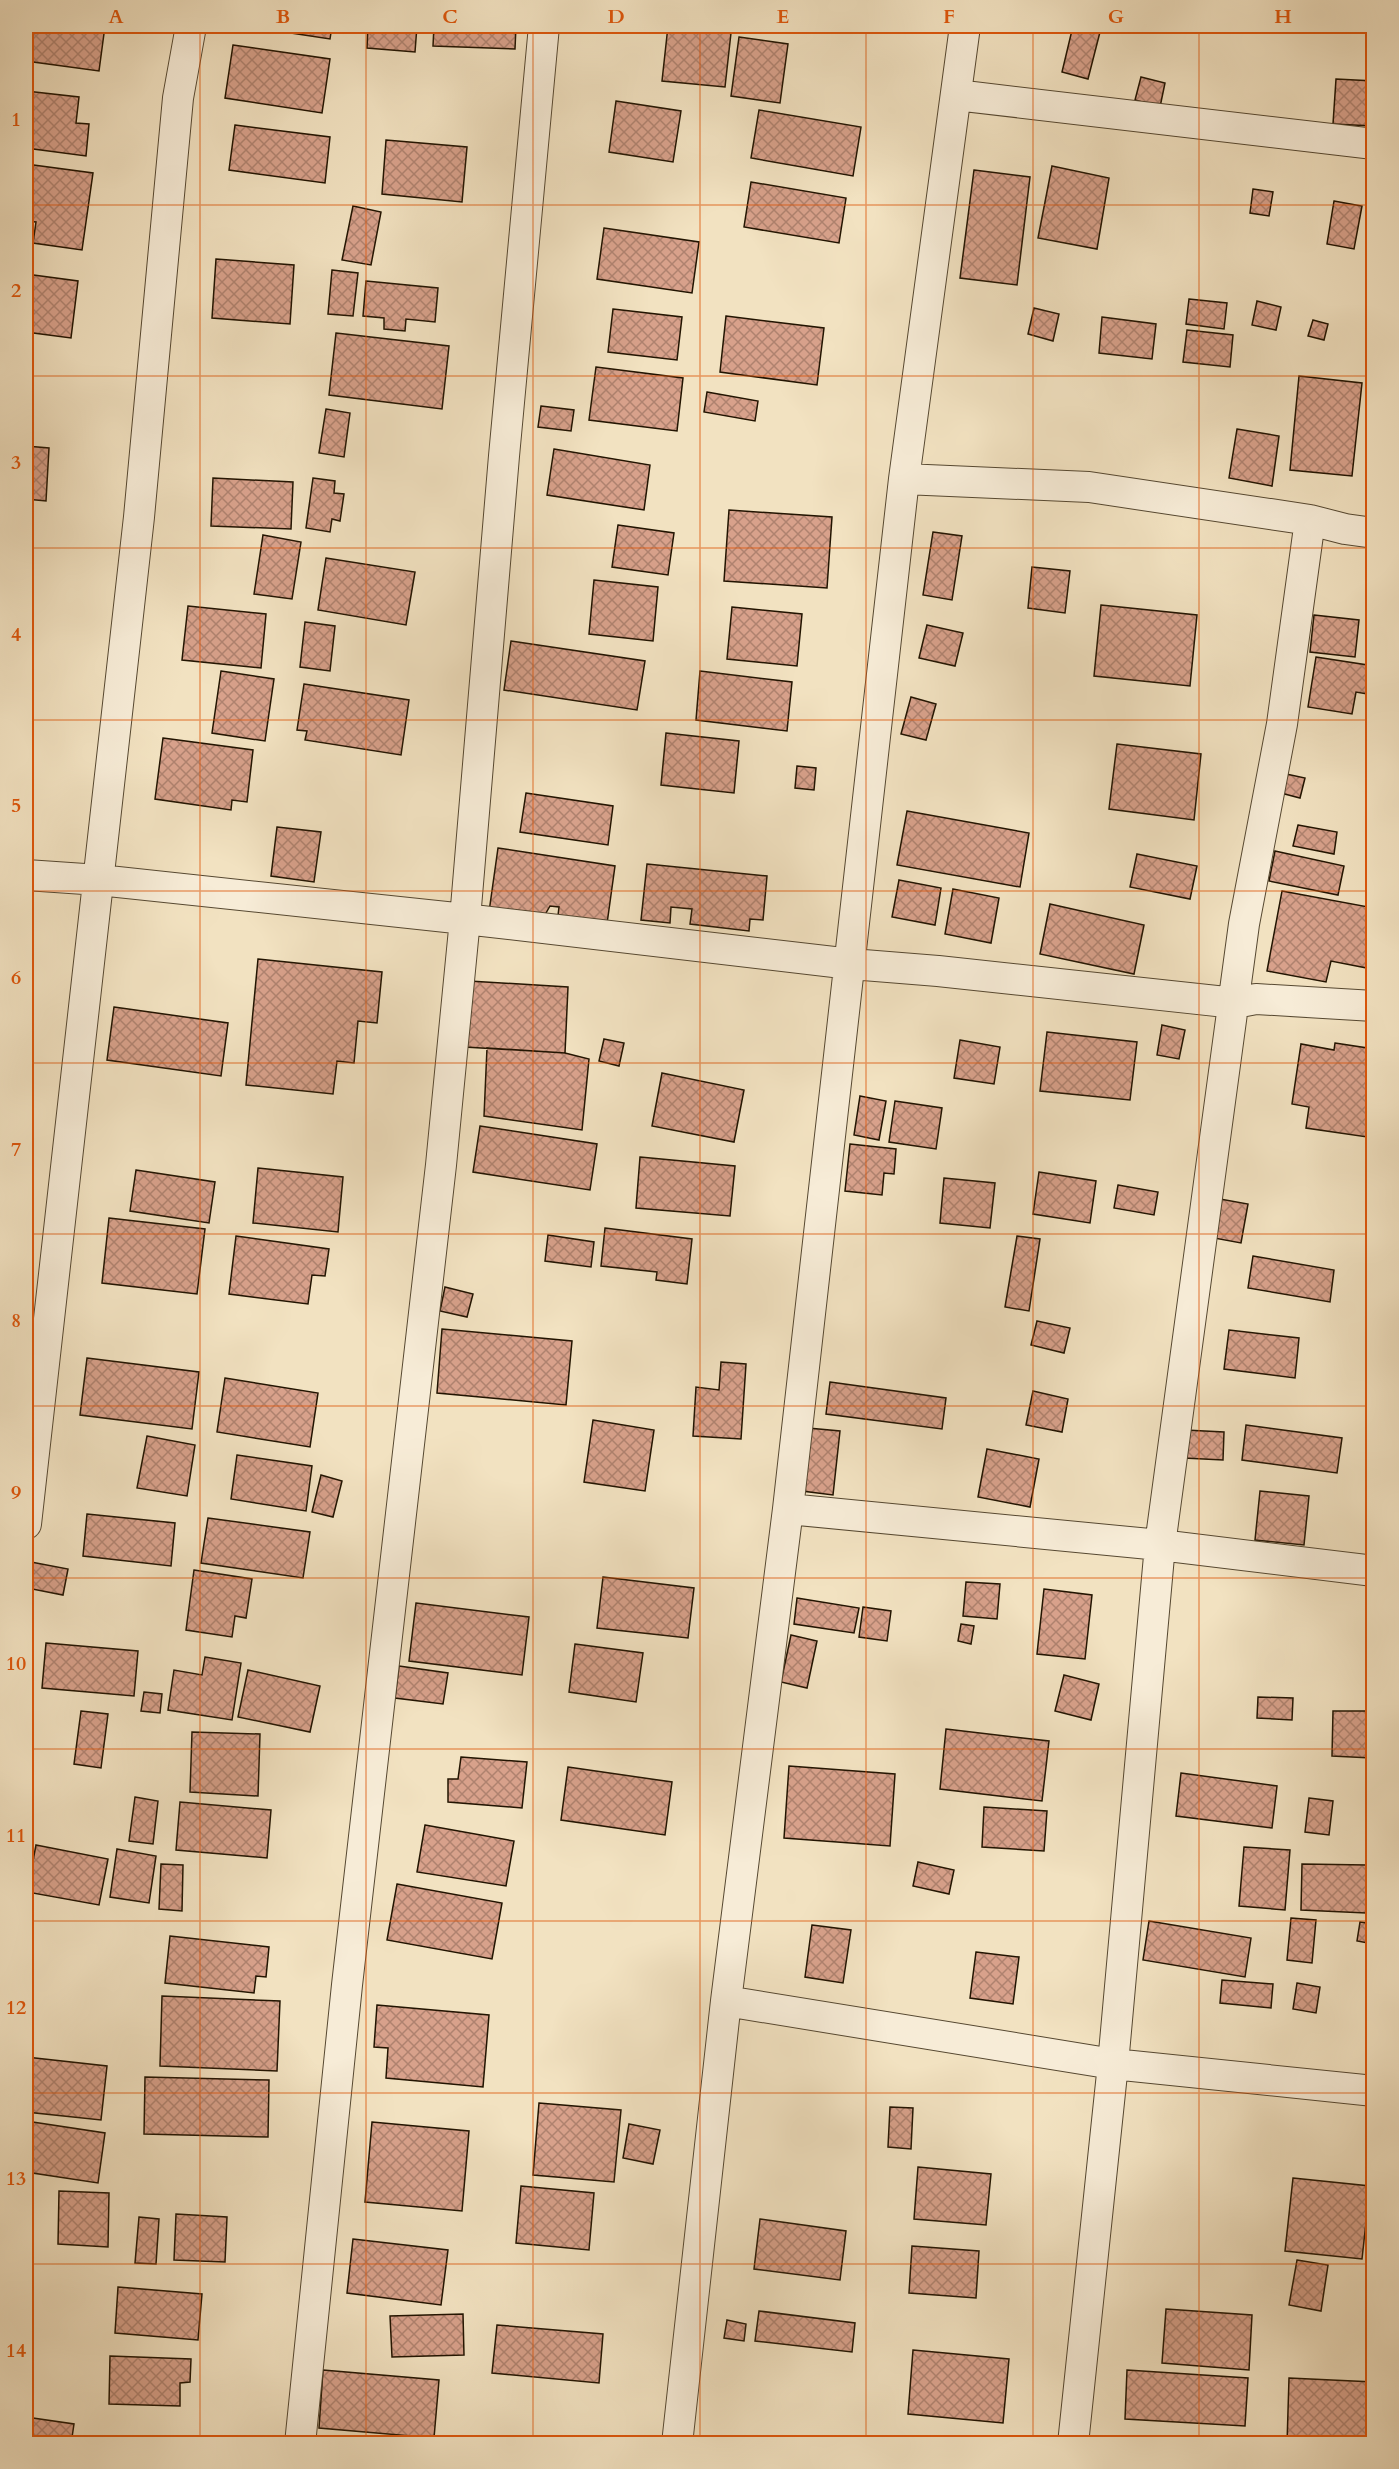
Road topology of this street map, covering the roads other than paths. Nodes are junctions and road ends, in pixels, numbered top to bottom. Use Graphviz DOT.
graph roads {
  1 [pos="191,26"];
  2 [pos="544,26"];
  3 [pos="965,26"];
  4 [pos="956,95"];
  5 [pos="1374,144"];
  6 [pos="904,479"];
  7 [pos="1310,520"];
  8 [pos="1374,533"];
  9 [pos="26,875"];
  10 [pos="99,880"];
  11 [pos="465,919"];
  12 [pos="851,964"];
  13 [pos="1235,1003"];
  14 [pos="1374,1006"];
  15 [pos="788,1509"];
  16 [pos="26,1524"];
  17 [pos="1160,1545"];
  18 [pos="1374,1570"];
  19 [pos="726,2001"];
  20 [pos="1113,2064"];
  21 [pos="1374,2091"];
  22 [pos="300,2444"];
  23 [pos="677,2444"];
  24 [pos="1073,2444"];
  1 -- 10 [label="street"];
  2 -- 11 [label="street"];
  3 -- 4 [label="street"];
  4 -- 5 [label="street"];
  4 -- 6 [label="street"];
  6 -- 7 [label="street"];
  6 -- 12 [label="street"];
  7 -- 8 [label="street"];
  7 -- 13 [label="street"];
  9 -- 10 [label="street"];
  10 -- 11 [label="street"];
  10 -- 16 [label="street"];
  11 -- 12 [label="street"];
  11 -- 22 [label="street"];
  12 -- 13 [label="street"];
  12 -- 15 [label="street"];
  13 -- 14 [label="street"];
  13 -- 17 [label="street"];
  15 -- 17 [label="street"];
  15 -- 19 [label="street"];
  17 -- 18 [label="street"];
  17 -- 20 [label="street"];
  19 -- 20 [label="street"];
  19 -- 23 [label="street"];
  20 -- 21 [label="street"];
  20 -- 24 [label="street"];
}
